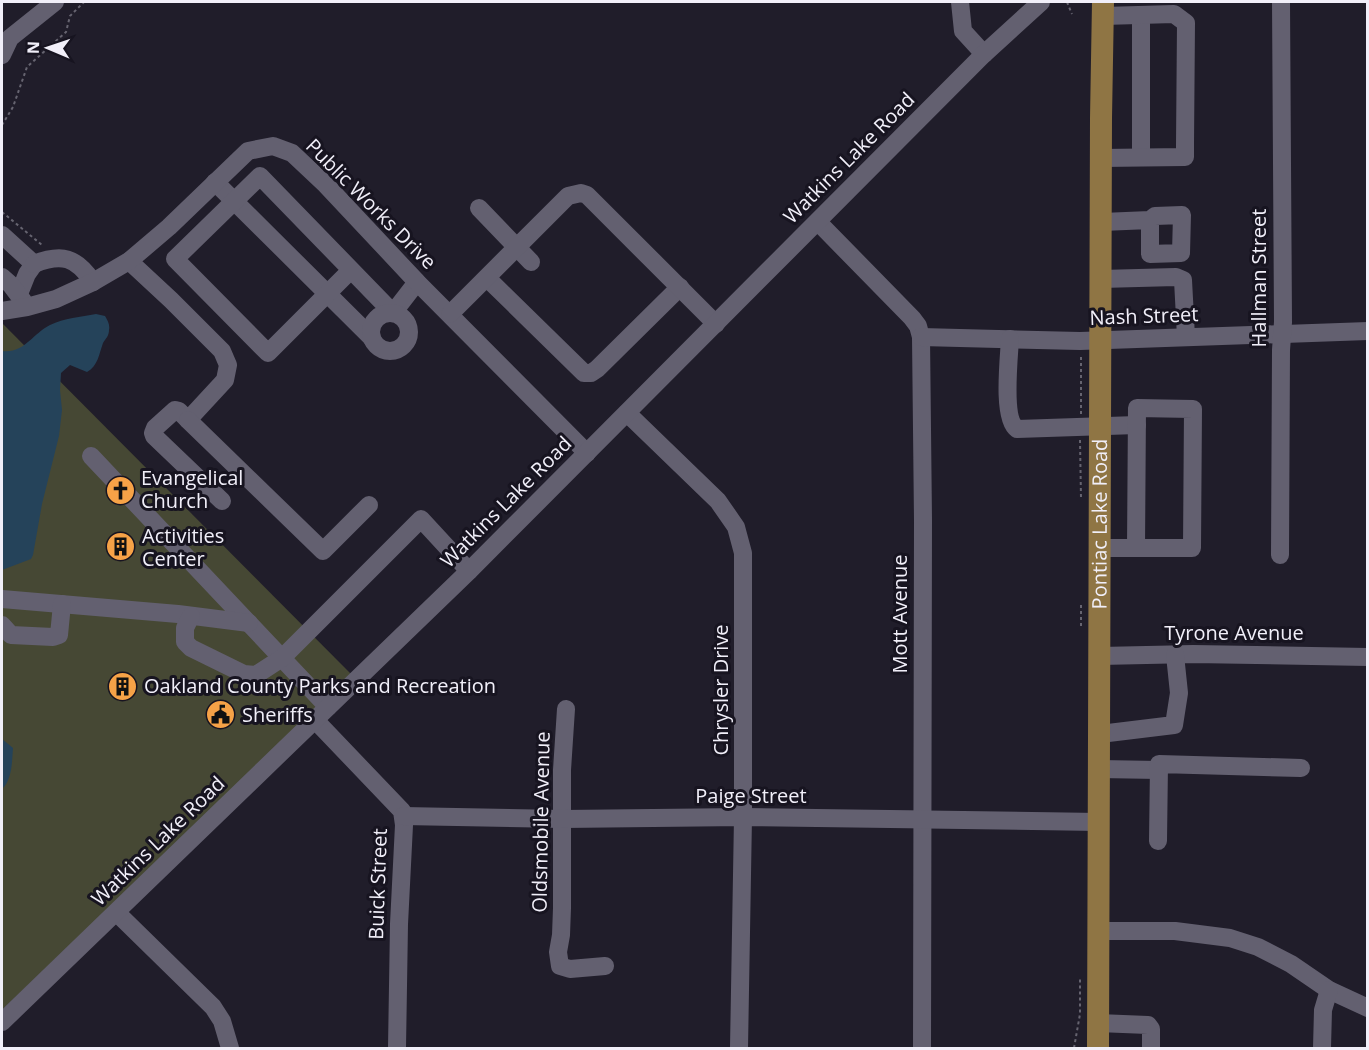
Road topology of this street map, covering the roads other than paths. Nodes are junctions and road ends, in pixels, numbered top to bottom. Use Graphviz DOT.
graph roads {
  1 [pos="55,2"];
  2 [pos="960,2"];
  3 [pos="1281,2"];
  4 [pos="1038,3"];
  5 [pos="1103,9"];
  6 [pos="1141,15"];
  7 [pos="984,54"];
  8 [pos="2,55"];
  9 [pos="1140,157"];
  10 [pos="1101,158"];
  11 [pos="215,182"];
  12 [pos="235,202"];
  13 [pos="479,208"];
  14 [pos="1150,220"];
  15 [pos="818,222"];
  16 [pos="1102,222"];
  17 [pos="2,236"];
  18 [pos="155,239"];
  19 [pos="517,248"];
  20 [pos="176,259"];
  21 [pos="129,261"];
  22 [pos="531,262"];
  23 [pos="34,264"];
  24 [pos="351,270"];
  25 [pos="2,277"];
  26 [pos="488,278"];
  27 [pos="1101,279"];
  28 [pos="93,282"];
  29 [pos="417,282"];
  30 [pos="680,287"];
  31 [pos="328,293"];
  32 [pos="23,300"];
  33 [pos="2,311"];
  34 [pos="393,313"];
  35 [pos="450,314"];
  36 [pos="716,324"];
  37 [pos="1368,331"];
  38 [pos="1283,334"];
  39 [pos="921,337"];
  40 [pos="1186,337"];
  41 [pos="372,338"];
  42 [pos="1010,339"];
  43 [pos="1101,340"];
  44 [pos="627,413"];
  45 [pos="188,420"];
  46 [pos="1101,425"];
  47 [pos="1137,425"];
  48 [pos="587,453"];
  49 [pos="91,456"];
  50 [pos="222,501"];
  51 [pos="369,505"];
  52 [pos="1100,548"];
  53 [pos="1136,548"];
  54 [pos="1280,555"];
  55 [pos="469,570"];
  56 [pos="2,599"];
  57 [pos="62,604"];
  58 [pos="191,616"];
  59 [pos="249,623"];
  60 [pos="2,625"];
  61 [pos="1175,655"];
  62 [pos="1100,656"];
  63 [pos="1368,657"];
  64 [pos="282,658"];
  65 [pos="566,709"];
  66 [pos="322,714"];
  67 [pos="1100,734"];
  68 [pos="1301,768"];
  69 [pos="1100,769"];
  70 [pos="1159,770"];
  71 [pos="403,816"];
  72 [pos="743,817"];
  73 [pos="563,819"];
  74 [pos="922,819"];
  75 [pos="1099,822"];
  76 [pos="1158,841"];
  77 [pos="117,913"];
  78 [pos="1099,931"];
  79 [pos="605,966"];
  80 [pos="1329,990"];
  81 [pos="1368,1008"];
  82 [pos="2,1022"];
  83 [pos="1098,1023"];
  84 [pos="230,1048"];
  85 [pos="397,1048"];
  86 [pos="738,1048"];
  87 [pos="922,1048"];
  88 [pos="1098,1048"];
  89 [pos="1151,1048"];
  90 [pos="1322,1048"];
  1 -- 8 [label="street"];
  2 -- 7 [label="street"];
  3 -- 38 [label="street, Hallman Street"];
  4 -- 7 [label="street, Watkins Lake Road"];
  5 -- 6 [label="street"];
  5 -- 10 [label="main road, Pontiac Lake Road"];
  6 -- 9 [label="street"];
  6 -- 9 [label="street"];
  7 -- 15 [label="street, Watkins Lake Road"];
  9 -- 10 [label="street"];
  10 -- 16 [label="main road, Pontiac Lake Road"];
  11 -- 12 [label="street"];
  11 -- 18 [label="street, Public Works Drive"];
  11 -- 29 [label="street, Public Works Drive"];
  12 -- 20 [label="street"];
  12 -- 24 [label="street"];
  12 -- 31 [label="street"];
  13 -- 19 [label="street"];
  14 -- 16 [label="street"];
  15 -- 36 [label="street, Watkins Lake Road"];
  15 -- 39 [label="street"];
  16 -- 27 [label="main road, Pontiac Lake Road"];
  17 -- 23 [label="street"];
  18 -- 20 [label="street"];
  18 -- 21 [label="street, Public Works Drive"];
  19 -- 22 [label="street"];
  19 -- 26 [label="street"];
  19 -- 30 [label="street"];
  20 -- 31 [label="street"];
  21 -- 28 [label="street, Public Works Drive"];
  21 -- 45 [label="street"];
  23 -- 28 [label="street"];
  23 -- 32 [label="street"];
  24 -- 31 [label="street"];
  24 -- 34 [label="street"];
  25 -- 32 [label="street"];
  26 -- 30 [label="street"];
  26 -- 35 [label="street"];
  27 -- 40 [label="street"];
  27 -- 43 [label="main road, Pontiac Lake Road"];
  28 -- 32 [label="street, Public Works Drive"];
  29 -- 34 [label="street"];
  29 -- 35 [label="street, Public Works Drive"];
  30 -- 36 [label="street"];
  31 -- 41 [label="street"];
  32 -- 33 [label="street, Public Works Drive"];
  34 -- 41 [label="street"];
  34 -- 41 [label="street"];
  35 -- 48 [label="street, Public Works Drive"];
  36 -- 44 [label="street, Watkins Lake Road"];
  37 -- 38 [label="street, Nash Street"];
  38 -- 40 [label="street, Nash Street"];
  38 -- 54 [label="street, Hallman Street"];
  39 -- 42 [label="street, Nash Street"];
  39 -- 74 [label="street, Mott Avenue"];
  40 -- 43 [label="street, Nash Street"];
  42 -- 43 [label="street, Nash Street"];
  42 -- 46 [label="street"];
  43 -- 46 [label="main road, Pontiac Lake Road"];
  44 -- 48 [label="street, Watkins Lake Road"];
  44 -- 72 [label="street, Chrysler Drive"];
  45 -- 50 [label="street"];
  45 -- 51 [label="street"];
  46 -- 47 [label="street"];
  46 -- 52 [label="main road, Pontiac Lake Road"];
  47 -- 53 [label="street"];
  47 -- 53 [label="street"];
  48 -- 55 [label="street, Watkins Lake Road"];
  49 -- 59 [label="street, Buick Street"];
  52 -- 53 [label="street"];
  52 -- 62 [label="main road, Pontiac Lake Road"];
  55 -- 64 [label="street"];
  55 -- 66 [label="street, Watkins Lake Road"];
  56 -- 57 [label="street"];
  57 -- 58 [label="street"];
  57 -- 60 [label="street"];
  58 -- 59 [label="street"];
  58 -- 64 [label="street"];
  59 -- 64 [label="street, Buick Street"];
  61 -- 62 [label="street, Tyrone Avenue"];
  61 -- 63 [label="street, Tyrone Avenue"];
  61 -- 67 [label="street"];
  62 -- 67 [label="main road, Pontiac Lake Road"];
  64 -- 66 [label="street, Buick Street"];
  65 -- 73 [label="street, Oldsmobile Avenue"];
  66 -- 71 [label="street, Buick Street"];
  66 -- 77 [label="street, Watkins Lake Road"];
  67 -- 69 [label="main road, Pontiac Lake Road"];
  68 -- 70 [label="street"];
  69 -- 70 [label="street"];
  69 -- 75 [label="main road, Pontiac Lake Road"];
  70 -- 76 [label="street"];
  71 -- 73 [label="street, Paige Street"];
  71 -- 85 [label="street, Buick Street"];
  72 -- 73 [label="street, Paige Street"];
  72 -- 74 [label="street, Paige Street"];
  72 -- 86 [label="street, Chrysler Drive"];
  73 -- 79 [label="street, Oldsmobile Avenue"];
  74 -- 75 [label="street, Paige Street"];
  74 -- 87 [label="street, Mott Avenue"];
  75 -- 78 [label="main road, Pontiac Lake Road"];
  77 -- 82 [label="street, Watkins Lake Road"];
  77 -- 84 [label="street"];
  78 -- 80 [label="street"];
  78 -- 83 [label="main road, Pontiac Lake Road"];
  80 -- 81 [label="street"];
  80 -- 90 [label="street"];
  83 -- 88 [label="main road, Pontiac Lake Road"];
  83 -- 89 [label="street"];
}
